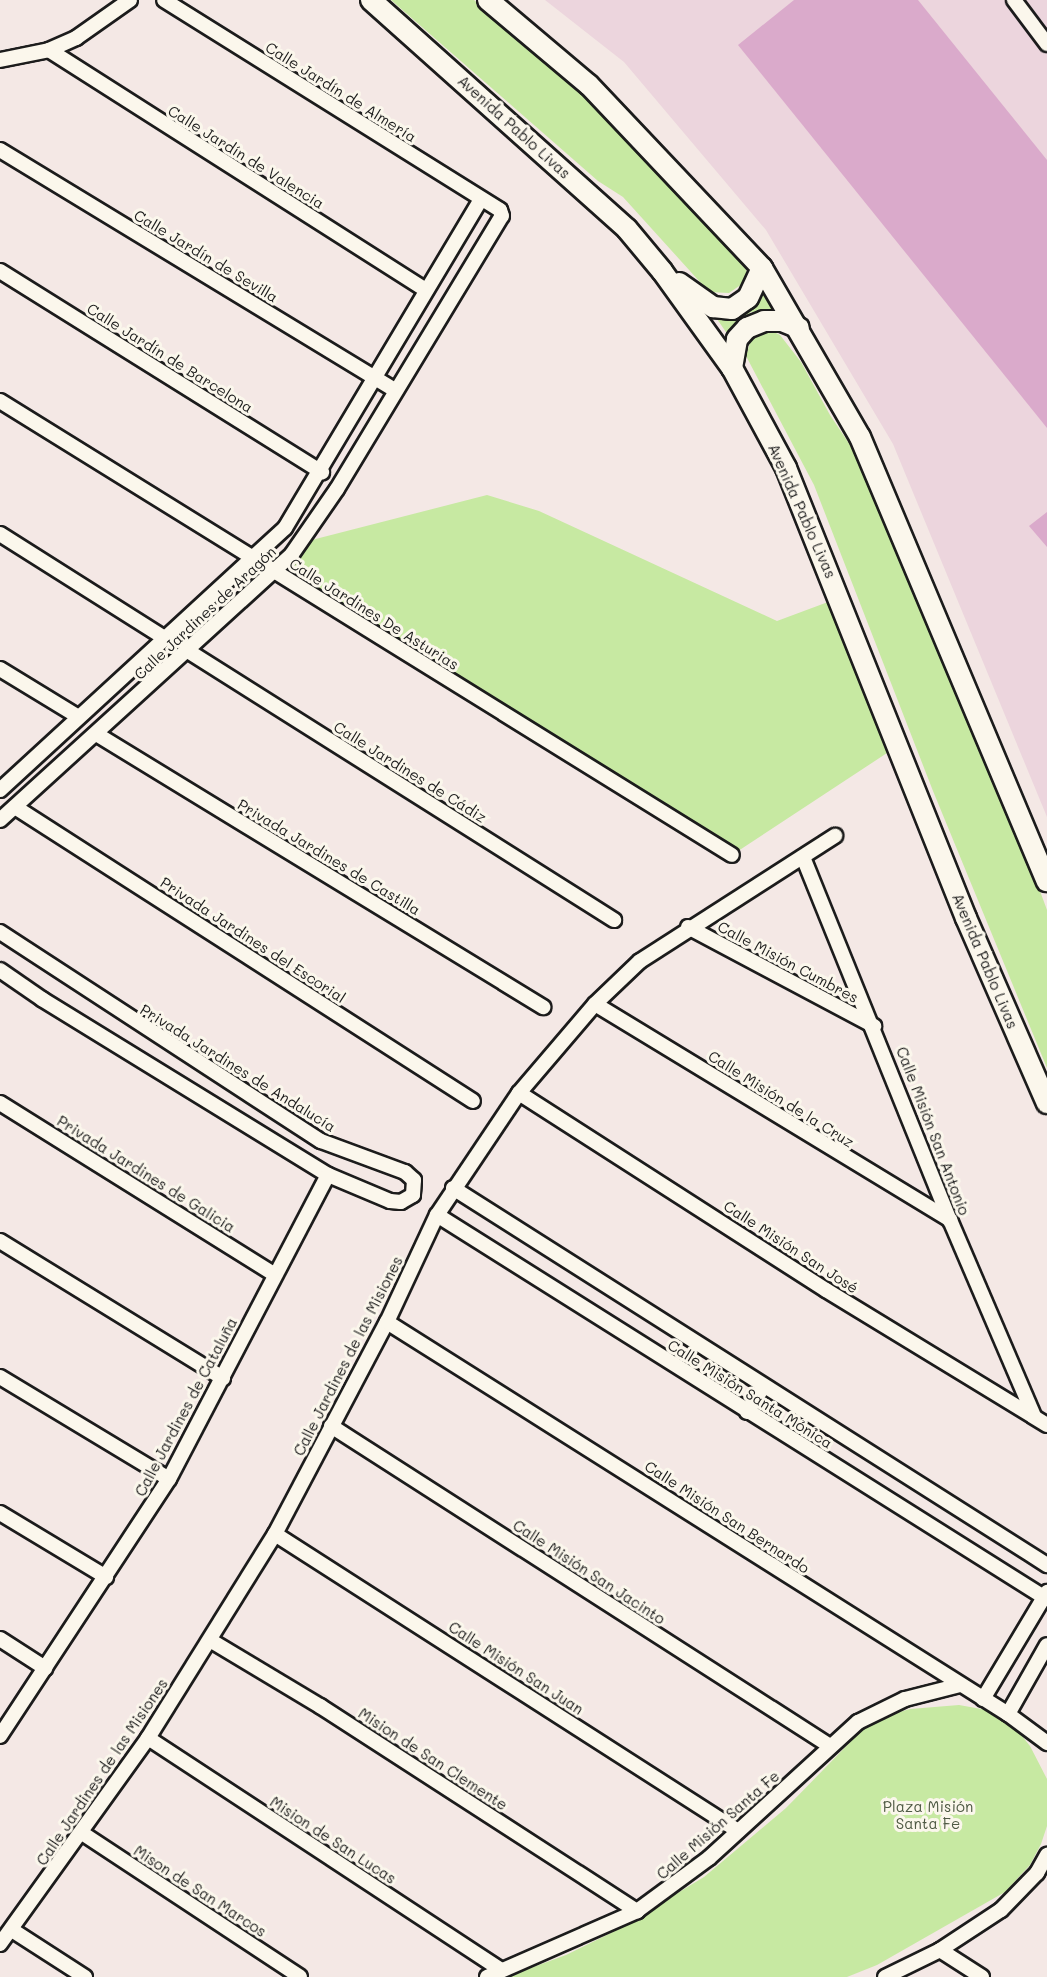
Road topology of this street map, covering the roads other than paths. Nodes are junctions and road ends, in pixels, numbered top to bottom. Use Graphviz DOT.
graph roads {
  1 [pos="130,0"];
  2 [pos="164,0"];
  3 [pos="371,0"];
  4 [pos="488,0"];
  5 [pos="1014,0"];
  6 [pos="1047,44"];
  7 [pos="49,50"];
  8 [pos="0,60"];
  9 [pos="0,150"];
  10 [pos="482,199"];
  11 [pos="501,212"];
  12 [pos="762,268"];
  13 [pos="0,271"];
  14 [pos="662,271"];
  15 [pos="426,290"];
  16 [pos="799,328"];
  17 [pos="732,368"];
  18 [pos="375,378"];
  19 [pos="394,390"];
  20 [pos="0,400"];
  21 [pos="322,472"];
  22 [pos="0,534"];
  23 [pos="255,561"];
  24 [pos="275,572"];
  25 [pos="163,637"];
  26 [pos="188,651"];
  27 [pos="0,669"];
  28 [pos="77,716"];
  29 [pos="98,735"];
  30 [pos="0,790"];
  31 [pos="15,807"];
  32 [pos="0,820"];
  33 [pos="835,836"];
  34 [pos="732,855"];
  35 [pos="803,857"];
  36 [pos="1047,881"];
  37 [pos="615,920"];
  38 [pos="688,927"];
  39 [pos="0,932"];
  40 [pos="0,970"];
  41 [pos="595,1004"];
  42 [pos="543,1007"];
  43 [pos="874,1026"];
  44 [pos="519,1093"];
  45 [pos="472,1101"];
  46 [pos="0,1103"];
  47 [pos="1047,1104"];
  48 [pos="328,1175"];
  49 [pos="453,1188"];
  50 [pos="437,1215"];
  51 [pos="950,1220"];
  52 [pos="0,1241"];
  53 [pos="274,1274"];
  54 [pos="387,1322"];
  55 [pos="0,1377"];
  56 [pos="223,1378"];
  57 [pos="763,1387"];
  58 [pos="747,1412"];
  59 [pos="1034,1416"];
  60 [pos="1047,1425"];
  61 [pos="331,1426"];
  62 [pos="169,1479"];
  63 [pos="0,1513"];
  64 [pos="275,1534"];
  65 [pos="1047,1565"];
  66 [pos="106,1577"];
  67 [pos="1046,1596"];
  68 [pos="0,1639"];
  69 [pos="210,1640"];
  70 [pos="1047,1645"];
  71 [pos="45,1668"];
  72 [pos="960,1685"];
  73 [pos="983,1699"];
  74 [pos="1008,1714"];
  75 [pos="0,1736"];
  76 [pos="148,1738"];
  77 [pos="1047,1743"];
  78 [pos="830,1746"];
  79 [pos="738,1831"];
  80 [pos="82,1833"];
  81 [pos="1047,1855"];
  82 [pos="1042,1876"];
  83 [pos="637,1911"];
  84 [pos="12,1930"];
  85 [pos="0,1944"];
  86 [pos="940,1950"];
  87 [pos="500,1969"];
  88 [pos="85,1977"];
  89 [pos="300,1977"];
  90 [pos="487,1977"];
  91 [pos="885,1977"];
  92 [pos="982,1977"];
  1 -- 7 [label="street"];
  2 -- 10 [label="street, Calle Jardín de Almería"];
  3 -- 14 [label="main road, Avenida Pablo Livas"];
  4 -- 12 [label="main road"];
  5 -- 6 [label="street"];
  7 -- 8 [label="street"];
  7 -- 15 [label="street, Calle Jardín de Valencia"];
  9 -- 18 [label="street, Calle Jardín de Sevilla"];
  10 -- 11 [label="street, Calle Jardín de Almería"];
  10 -- 15 [label="street, Calle Jardines de Aragón"];
  11 -- 19 [label="street, Calle Jardines de Aragón"];
  12 -- 14 [label="main road"];
  12 -- 16 [label="main road"];
  13 -- 21 [label="street, Calle Jardín de Barcelona"];
  14 -- 17 [label="main road, Avenida Pablo Livas"];
  15 -- 18 [label="street, Calle Jardines de Aragón"];
  16 -- 17 [label="main road"];
  16 -- 36 [label="main road"];
  17 -- 47 [label="main road, Avenida Pablo Livas"];
  18 -- 19 [label="street, Calle Jardín de Sevilla"];
  18 -- 21 [label="street, Calle Jardines de Aragón"];
  19 -- 24 [label="street, Calle Jardines de Aragón"];
  20 -- 23 [label="street, Calle Jardines De Asturias"];
  21 -- 23 [label="street, Calle Jardines de Aragón"];
  22 -- 25 [label="street"];
  23 -- 24 [label="street, Calle Jardines De Asturias"];
  23 -- 25 [label="street, Calle Jardines de Aragón"];
  24 -- 26 [label="street, Calle Jardines de Aragón"];
  24 -- 34 [label="street, Calle Jardines De Asturias"];
  25 -- 28 [label="street, Calle Jardines de Aragón"];
  26 -- 29 [label="street, Calle Jardines de Aragón"];
  26 -- 37 [label="street, Calle Jardines de Cádiz"];
  27 -- 28 [label="street"];
  28 -- 30 [label="street, Calle Jardines de Aragón"];
  29 -- 31 [label="street, Calle Jardines de Aragón"];
  29 -- 42 [label="street, Privada Jardines de Castilla"];
  31 -- 32 [label="street, Calle Jardines de Aragón"];
  31 -- 45 [label="street, Privada Jardines del Escorial"];
  33 -- 35 [label="street, Calle Jardines de las Misiones"];
  35 -- 38 [label="street, Calle Jardines de las Misiones"];
  35 -- 43 [label="street, Calle Misión San Antonio"];
  38 -- 41 [label="street, Calle Jardines de las Misiones"];
  38 -- 43 [label="street, Calle Misión Cumbres"];
  39 -- 48 [label="street, Privada Jardines de Andalucía"];
  40 -- 48 [label="street, Privada Jardines de Andalucía"];
  41 -- 44 [label="street, Calle Jardines de las Misiones"];
  41 -- 51 [label="street, Calle Misión de la Cruz"];
  43 -- 51 [label="street, Calle Misión San Antonio"];
  44 -- 49 [label="street, Calle Jardines de las Misiones"];
  44 -- 59 [label="street, Calle Misión San José"];
  46 -- 53 [label="street, Privada Jardines de Galicia"];
  48 -- 53 [label="street, Calle Jardines de Cataluña"];
  49 -- 50 [label="street, Calle Jardines de las Misiones"];
  49 -- 57 [label="street, Calle Misión Santa Mónica"];
  50 -- 54 [label="street, Calle Jardines de las Misiones"];
  50 -- 58 [label="street, Calle Misión Santa Mónica"];
  51 -- 59 [label="street, Calle Misión San Antonio"];
  52 -- 56 [label="street"];
  53 -- 56 [label="street, Calle Jardines de Cataluña"];
  54 -- 61 [label="street, Calle Jardines de las Misiones"];
  54 -- 72 [label="street, Calle Misión San Bernardo"];
  55 -- 62 [label="street"];
  56 -- 62 [label="street, Calle Jardines de Cataluña"];
  57 -- 58 [label="street"];
  57 -- 65 [label="street, Calle Misión Santa Mónica"];
  58 -- 67 [label="street, Calle Misión Santa Mónica"];
  59 -- 60 [label="street, Calle Misión San José"];
  61 -- 64 [label="street, Calle Jardines de las Misiones"];
  61 -- 78 [label="street, Calle Misión San Jacinto"];
  62 -- 66 [label="street, Calle Jardines de Cataluña"];
  63 -- 66 [label="street"];
  64 -- 69 [label="street, Calle Jardines de las Misiones"];
  64 -- 79 [label="street, Calle Misión San Juan"];
  66 -- 71 [label="street, Calle Jardines de Cataluña"];
  67 -- 73 [label="street"];
  68 -- 71 [label="street"];
  69 -- 76 [label="street, Calle Jardines de las Misiones"];
  69 -- 83 [label="street, Mision de San Clemente"];
  70 -- 74 [label="street"];
  71 -- 75 [label="street, Calle Jardines de Cataluña"];
  72 -- 73 [label="street, Calle Misión San Bernardo"];
  72 -- 78 [label="street, Calle Misión Santa Fe"];
  73 -- 74 [label="street, Calle Misión San Bernardo"];
  74 -- 77 [label="street, Calle Misión San Bernardo"];
  76 -- 80 [label="street, Calle Jardines de las Misiones"];
  76 -- 87 [label="street, Mision de San Lucas"];
  78 -- 79 [label="street, Calle Misión Santa Fe"];
  79 -- 83 [label="street, Calle Misión Santa Fe"];
  80 -- 84 [label="street, Calle Jardines de las Misiones"];
  80 -- 89 [label="street, Mison de San Marcos"];
  81 -- 82 [label="street"];
  82 -- 86 [label="street"];
  83 -- 87 [label="street, Calle Misión Santa Fe"];
  84 -- 85 [label="street, Calle Jardines de las Misiones"];
  84 -- 88 [label="street"];
  86 -- 91 [label="street"];
  86 -- 92 [label="street"];
  87 -- 90 [label="street, Calle Misión Santa Fe"];
}
